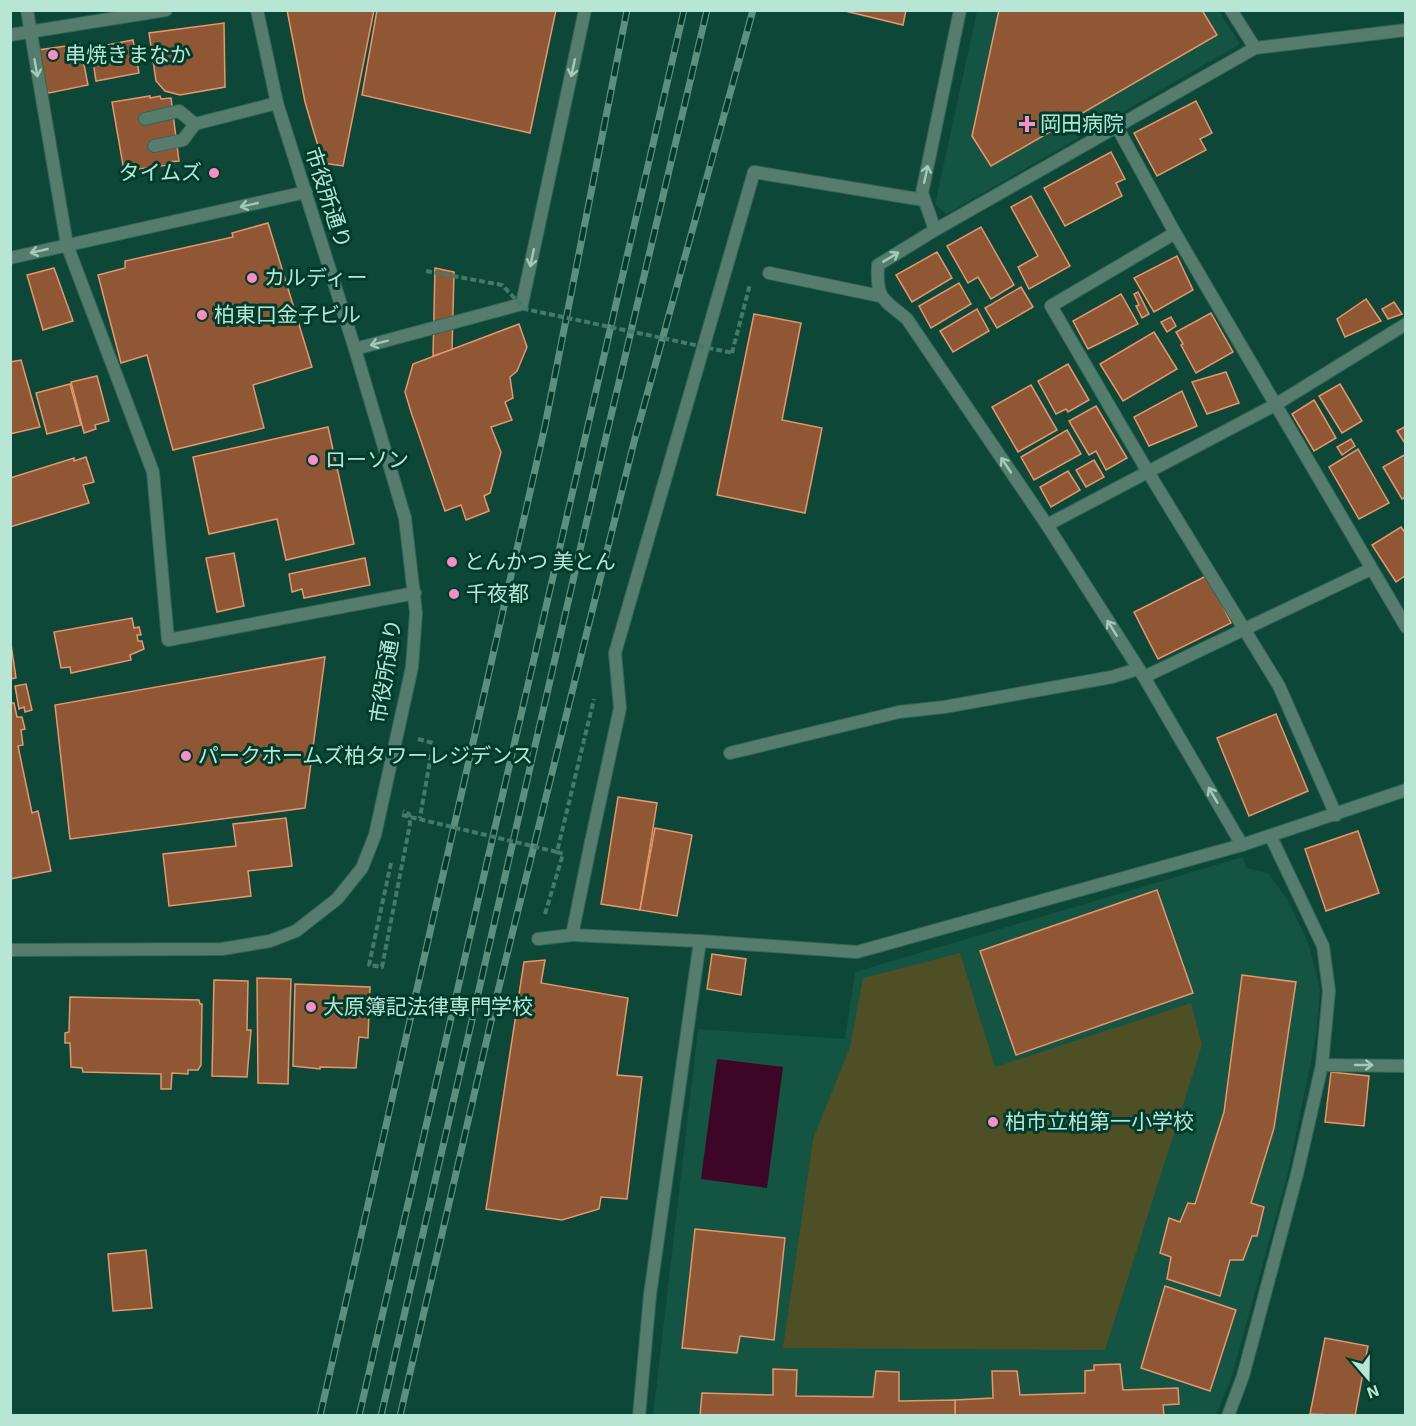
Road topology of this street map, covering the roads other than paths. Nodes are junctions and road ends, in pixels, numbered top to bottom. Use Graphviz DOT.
graph roads {
  1 [pos="27,10"];
  2 [pos="166,10"];
  3 [pos="257,10"];
  4 [pos="585,10"];
  5 [pos="960,10"];
  6 [pos="1231,10"];
  7 [pos="1406,30"];
  8 [pos="29,32"];
  9 [pos="10,36"];
  10 [pos="1255,48"];
  11 [pos="277,103"];
  12 [pos="145,119"];
  13 [pos="195,124"];
  14 [pos="1117,127"];
  15 [pos="154,146"];
  16 [pos="306,192"];
  17 [pos="924,200"];
  18 [pos="935,230"];
  19 [pos="1175,233"];
  20 [pos="67,245"];
  21 [pos="10,258"];
  22 [pos="769,273"];
  23 [pos="880,296"];
  24 [pos="1406,324"];
  25 [pos="355,349"];
  26 [pos="1275,405"];
  27 [pos="1148,472"];
  28 [pos="1047,525"];
  29 [pos="1371,568"];
  30 [pos="415,593"];
  31 [pos="1406,627"];
  32 [pos="1243,628"];
  33 [pos="1141,673"];
  34 [pos="730,753"];
  35 [pos="1406,790"];
  36 [pos="1336,815"];
  37 [pos="1271,837"];
  38 [pos="1242,845"];
  39 [pos="572,936"];
  40 [pos="538,939"];
  41 [pos="700,941"];
  42 [pos="10,950"];
  43 [pos="1322,1065"];
  44 [pos="1406,1066"];
  45 [pos="639,1416"];
  46 [pos="1228,1416"];
  1 -- 8 [label="street"];
  2 -- 8 [label="street"];
  3 -- 11 [label="street, 市役所通り"];
  4 -- 25 [label="street, one-way"];
  17 -- 5 [label="street, one-way"];
  6 -- 10 [label="street"];
  7 -- 10 [label="street"];
  8 -- 9 [label="street"];
  8 -- 20 [label="street, one-way"];
  10 -- 14 [label="street"];
  11 -- 13 [label="street"];
  11 -- 16 [label="street, 市役所通り"];
  12 -- 13 [label="street"];
  13 -- 15 [label="street"];
  14 -- 18 [label="street"];
  14 -- 19 [label="street"];
  16 -- 20 [label="street, one-way"];
  16 -- 25 [label="street, 市役所通り"];
  17 -- 18 [label="street"];
  17 -- 39 [label="street"];
  23 -- 18 [label="street, one-way"];
  19 -- 26 [label="street"];
  19 -- 27 [label="street"];
  20 -- 21 [label="street, one-way"];
  20 -- 30 [label="street"];
  22 -- 23 [label="street"];
  28 -- 23 [label="street, one-way"];
  24 -- 26 [label="street"];
  25 -- 30 [label="street, 市役所通り"];
  26 -- 27 [label="street"];
  26 -- 29 [label="street"];
  27 -- 28 [label="street"];
  27 -- 32 [label="street"];
  33 -- 28 [label="street, one-way"];
  29 -- 31 [label="street"];
  29 -- 32 [label="street"];
  30 -- 42 [label="street, 市役所通り"];
  32 -- 33 [label="street"];
  32 -- 36 [label="street"];
  33 -- 34 [label="street"];
  38 -- 33 [label="street, one-way"];
  35 -- 36 [label="street"];
  36 -- 37 [label="street"];
  37 -- 38 [label="street"];
  37 -- 43 [label="street"];
  38 -- 41 [label="street"];
  39 -- 40 [label="street"];
  39 -- 41 [label="street"];
  41 -- 45 [label="street"];
  43 -- 44 [label="street, one-way"];
  43 -- 46 [label="street"];
}
